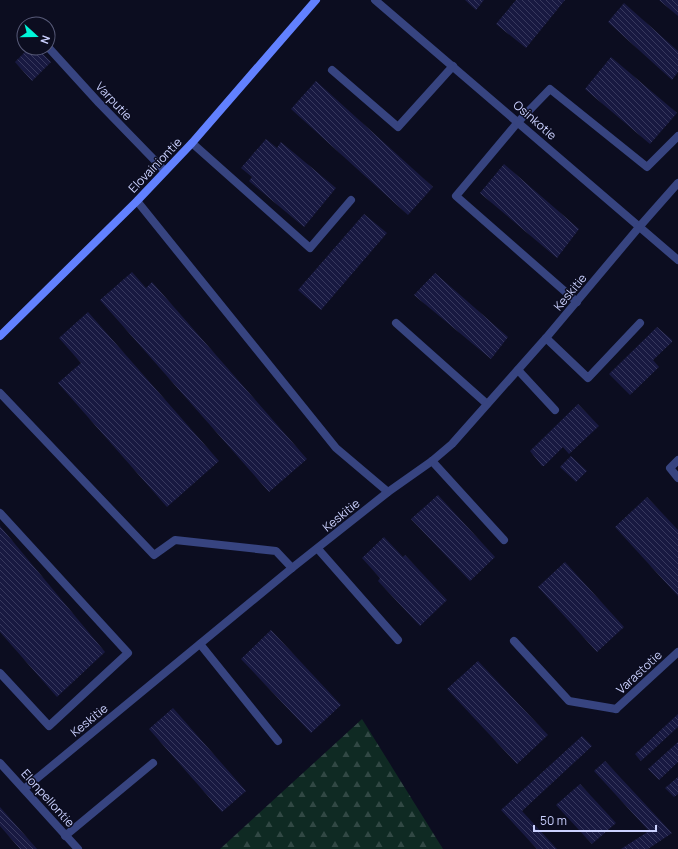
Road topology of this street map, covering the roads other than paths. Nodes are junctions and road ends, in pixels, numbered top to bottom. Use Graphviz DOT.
graph roads {
  1 [pos="316,0"];
  2 [pos="375,0"];
  3 [pos="56,55"];
  4 [pos="453,66"];
  5 [pos="332,70"];
  6 [pos="518,122"];
  7 [pos="678,136"];
  8 [pos="192,143"];
  9 [pos="165,171"];
  10 [pos="678,183"];
  11 [pos="351,200"];
  12 [pos="137,201"];
  13 [pos="640,226"];
  14 [pos="678,260"];
  15 [pos="577,302"];
  16 [pos="396,323"];
  17 [pos="640,323"];
  18 [pos="0,336"];
  19 [pos="546,338"];
  20 [pos="518,370"];
  21 [pos="0,393"];
  22 [pos="487,404"];
  23 [pos="555,410"];
  24 [pos="678,460"];
  25 [pos="432,461"];
  26 [pos="678,478"];
  27 [pos="388,492"];
  28 [pos="0,513"];
  29 [pos="504,540"];
  30 [pos="318,549"];
  31 [pos="292,568"];
  32 [pos="398,640"];
  33 [pos="514,641"];
  34 [pos="200,644"];
  35 [pos="678,652"];
  36 [pos="0,673"];
  37 [pos="278,741"];
  38 [pos="0,763"];
  39 [pos="153,763"];
  40 [pos="24,789"];
  41 [pos="65,836"];
  42 [pos="78,849"];
  1 -- 8 [label="main road, Elovainiontie"];
  2 -- 4 [label="street, Osinkotie"];
  3 -- 9 [label="street, Varputie"];
  4 -- 5 [label="street"];
  4 -- 6 [label="street, Osinkotie"];
  6 -- 7 [label="street"];
  6 -- 13 [label="street, Osinkotie"];
  6 -- 15 [label="street"];
  8 -- 9 [label="main road, Elovainiontie"];
  8 -- 11 [label="street"];
  9 -- 12 [label="main road, Elovainiontie"];
  10 -- 13 [label="street, Keskitie"];
  12 -- 18 [label="main road, Elovainiontie"];
  12 -- 27 [label="street"];
  13 -- 14 [label="street, Osinkotie"];
  13 -- 15 [label="street, Keskitie"];
  15 -- 19 [label="street, Keskitie"];
  16 -- 22 [label="street"];
  17 -- 19 [label="street"];
  19 -- 20 [label="street, Keskitie"];
  20 -- 22 [label="street, Keskitie"];
  20 -- 23 [label="street"];
  21 -- 31 [label="street"];
  22 -- 25 [label="street, Keskitie"];
  24 -- 26 [label="street"];
  25 -- 27 [label="street, Keskitie"];
  25 -- 29 [label="street"];
  27 -- 30 [label="street, Keskitie"];
  28 -- 36 [label="street"];
  30 -- 31 [label="street, Keskitie"];
  30 -- 32 [label="street"];
  31 -- 34 [label="street, Keskitie"];
  33 -- 35 [label="street, Varastotie"];
  34 -- 37 [label="street"];
  34 -- 40 [label="street, Keskitie"];
  38 -- 40 [label="street, Elonpellontie"];
  39 -- 41 [label="street"];
  40 -- 41 [label="street, Elonpellontie"];
  41 -- 42 [label="street, Elonpellontie"];
}
